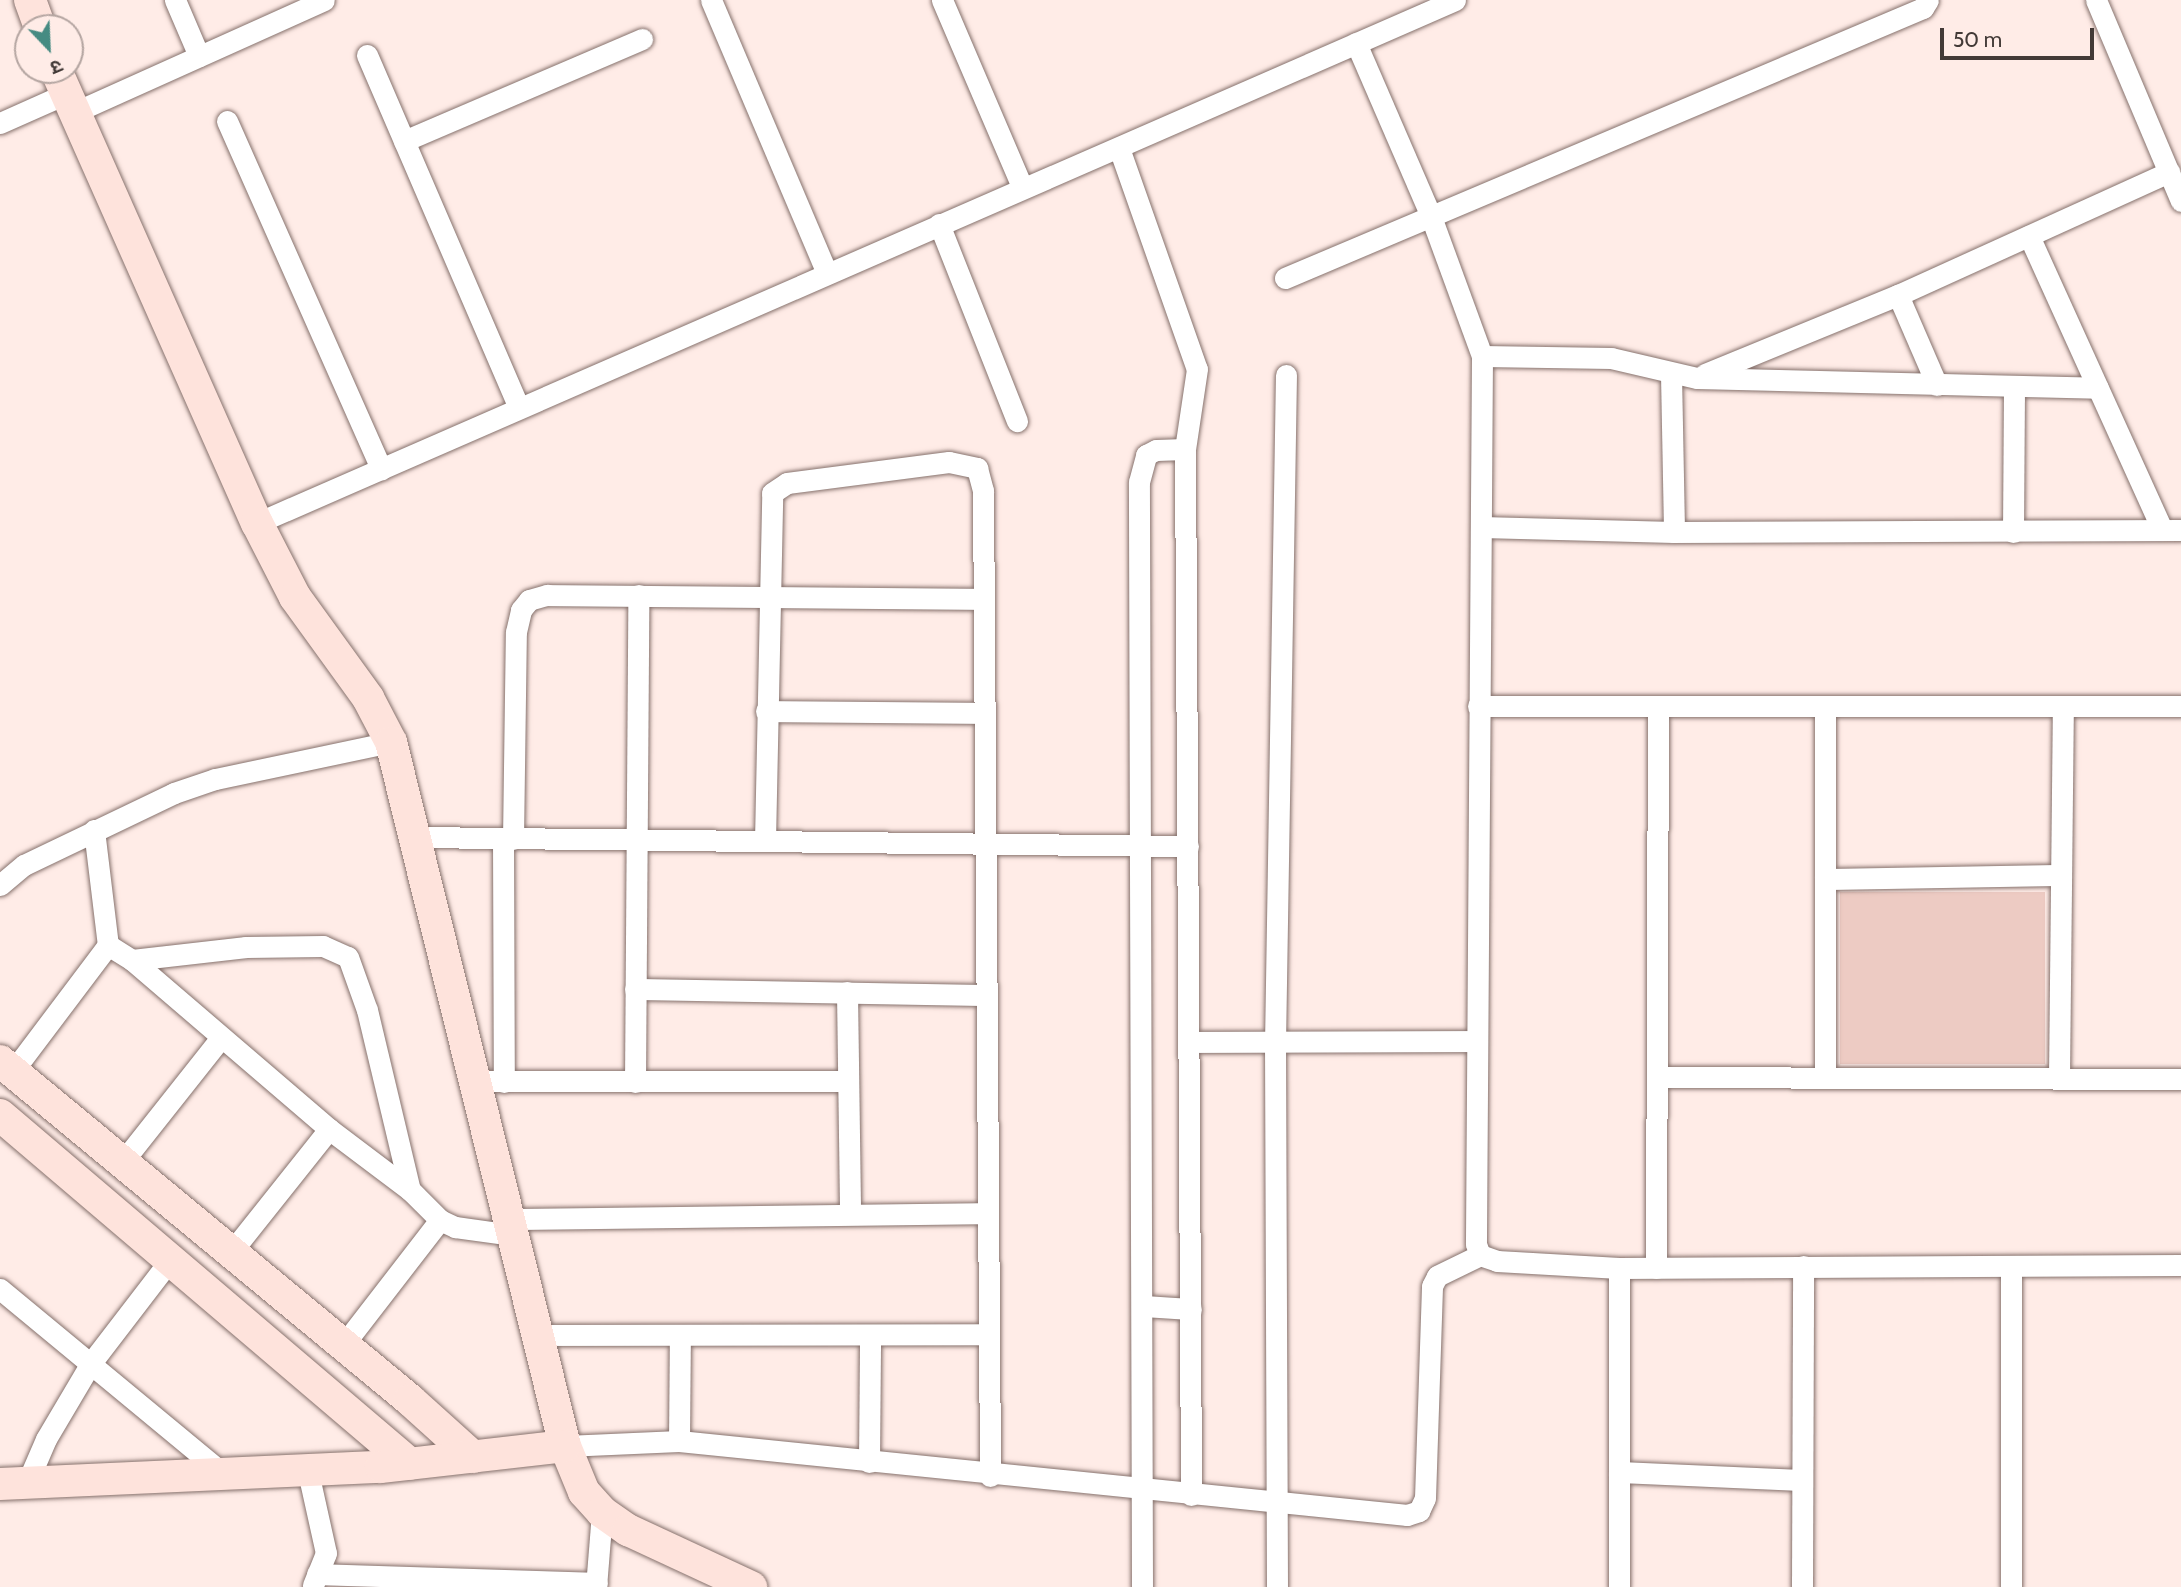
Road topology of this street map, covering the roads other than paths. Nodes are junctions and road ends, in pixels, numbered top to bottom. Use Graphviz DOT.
graph roads {
  1 [pos="175,0"];
  2 [pos="324,0"];
  3 [pos="711,0"];
  4 [pos="942,0"];
  5 [pos="1455,0"];
  6 [pos="1928,0"];
  7 [pos="2104,3"];
  8 [pos="642,39"];
  9 [pos="1356,43"];
  10 [pos="367,55"];
  11 [pos="199,56"];
  12 [pos="65,93"];
  13 [pos="227,121"];
  14 [pos="0,123"];
  15 [pos="404,141"];
  16 [pos="1119,148"];
  17 [pos="2176,185"];
  18 [pos="1023,187"];
  19 [pos="1430,215"];
  20 [pos="939,224"];
  21 [pos="2029,236"];
  22 [pos="827,272"];
  23 [pos="1284,278"];
  24 [pos="1898,295"];
  25 [pos="1482,356"];
  26 [pos="1671,374"];
  27 [pos="1286,375"];
  28 [pos="1697,378"];
  29 [pos="1937,385"];
  30 [pos="2014,387"];
  31 [pos="2098,388"];
  32 [pos="519,408"];
  33 [pos="1017,421"];
  34 [pos="1185,449"];
  35 [pos="381,469"];
  36 [pos="257,523"];
  37 [pos="1481,527"];
  38 [pos="2171,530"];
  39 [pos="1674,531"];
  40 [pos="2013,532"];
  41 [pos="638,595"];
  42 [pos="767,597"];
  43 [pos="982,599"];
  44 [pos="1479,706"];
  45 [pos="2063,706"];
  46 [pos="2181,706"];
  47 [pos="1658,707"];
  48 [pos="1825,707"];
  49 [pos="766,711"];
  50 [pos="983,713"];
  51 [pos="391,743"];
  52 [pos="94,830"];
  53 [pos="415,837"];
  54 [pos="508,839"];
  55 [pos="635,840"];
  56 [pos="765,841"];
  57 [pos="984,844"];
  58 [pos="1141,846"];
  59 [pos="1188,846"];
  60 [pos="2060,875"];
  61 [pos="1825,879"];
  62 [pos="0,885"];
  63 [pos="108,945"];
  64 [pos="132,960"];
  65 [pos="635,989"];
  66 [pos="847,992"];
  67 [pos="986,995"];
  68 [pos="220,1039"];
  69 [pos="1476,1041"];
  70 [pos="1189,1042"];
  71 [pos="1275,1044"];
  72 [pos="6,1066"];
  73 [pos="1658,1077"];
  74 [pos="1825,1078"];
  75 [pos="2059,1079"];
  76 [pos="2181,1079"];
  77 [pos="848,1081"];
  78 [pos="490,1082"];
  79 [pos="635,1082"];
  80 [pos="0,1115"];
  81 [pos="329,1129"];
  82 [pos="124,1160"];
  83 [pos="410,1190"];
  84 [pos="988,1213"];
  85 [pos="850,1214"];
  86 [pos="440,1220"];
  87 [pos="511,1227"];
  88 [pos="232,1251"];
  89 [pos="1480,1255"];
  90 [pos="170,1260"];
  91 [pos="2181,1265"];
  92 [pos="1802,1266"];
  93 [pos="2011,1266"];
  94 [pos="1619,1268"];
  95 [pos="1656,1268"];
  96 [pos="0,1289"];
  97 [pos="1143,1306"];
  98 [pos="1191,1309"];
  99 [pos="989,1334"];
  100 [pos="538,1335"];
  101 [pos="680,1335"];
  102 [pos="870,1335"];
  103 [pos="344,1345"];
  104 [pos="91,1363"];
  105 [pos="679,1441"];
  106 [pos="565,1446"];
  107 [pos="473,1457"];
  108 [pos="869,1462"];
  109 [pos="410,1464"];
  110 [pos="307,1472"];
  111 [pos="1619,1472"];
  112 [pos="226,1476"];
  113 [pos="990,1476"];
  114 [pos="1802,1480"];
  115 [pos="14,1483"];
  116 [pos="1143,1490"];
  117 [pos="1191,1495"];
  118 [pos="1280,1503"];
  119 [pos="602,1512"];
  120 [pos="315,1581"];
  121 [pos="597,1585"];
  122 [pos="751,1587"];
  123 [pos="1142,1587"];
  124 [pos="1277,1587"];
  125 [pos="1619,1587"];
  126 [pos="1802,1587"];
  127 [pos="2011,1587"];
  1 -- 11 [label="street"];
  2 -- 11 [label="street"];
  3 -- 22 [label="street"];
  4 -- 18 [label="street"];
  5 -- 9 [label="street"];
  6 -- 19 [label="street"];
  7 -- 17 [label="street"];
  8 -- 15 [label="street"];
  9 -- 16 [label="street"];
  9 -- 19 [label="street"];
  10 -- 15 [label="street"];
  11 -- 12 [label="street"];
  12 -- 14 [label="street"];
  12 -- 36 [label="street"];
  13 -- 35 [label="street"];
  15 -- 32 [label="street"];
  16 -- 18 [label="street"];
  16 -- 34 [label="street"];
  17 -- 21 [label="street"];
  18 -- 20 [label="street"];
  19 -- 23 [label="street"];
  19 -- 25 [label="street"];
  20 -- 22 [label="street"];
  20 -- 33 [label="street"];
  21 -- 24 [label="street"];
  21 -- 31 [label="street"];
  22 -- 32 [label="street"];
  24 -- 28 [label="street"];
  24 -- 29 [label="street"];
  25 -- 26 [label="street"];
  25 -- 37 [label="street"];
  26 -- 28 [label="street"];
  26 -- 39 [label="street"];
  27 -- 71 [label="street"];
  28 -- 29 [label="street"];
  29 -- 30 [label="street"];
  30 -- 31 [label="street"];
  30 -- 40 [label="street"];
  31 -- 38 [label="street"];
  32 -- 35 [label="street"];
  34 -- 58 [label="street"];
  34 -- 59 [label="street"];
  35 -- 36 [label="street"];
  36 -- 51 [label="street"];
  37 -- 39 [label="street"];
  37 -- 44 [label="street"];
  38 -- 40 [label="street"];
  39 -- 40 [label="street"];
  41 -- 42 [label="street"];
  41 -- 54 [label="street"];
  41 -- 55 [label="street"];
  42 -- 43 [label="street"];
  42 -- 43 [label="street"];
  42 -- 49 [label="street"];
  43 -- 50 [label="street"];
  44 -- 47 [label="street"];
  44 -- 69 [label="street"];
  45 -- 46 [label="street"];
  45 -- 48 [label="street"];
  45 -- 60 [label="street"];
  47 -- 48 [label="street"];
  47 -- 73 [label="street"];
  48 -- 61 [label="street"];
  49 -- 50 [label="street"];
  49 -- 56 [label="street"];
  50 -- 57 [label="street"];
  51 -- 52 [label="street"];
  51 -- 53 [label="street"];
  52 -- 62 [label="street"];
  52 -- 63 [label="street"];
  53 -- 54 [label="street"];
  53 -- 78 [label="street"];
  54 -- 55 [label="street"];
  54 -- 78 [label="street"];
  55 -- 56 [label="street"];
  55 -- 65 [label="street"];
  56 -- 57 [label="street"];
  57 -- 58 [label="street"];
  57 -- 67 [label="street"];
  58 -- 59 [label="street"];
  58 -- 97 [label="street"];
  59 -- 70 [label="street"];
  60 -- 61 [label="street"];
  60 -- 75 [label="street"];
  61 -- 74 [label="street"];
  63 -- 64 [label="street"];
  63 -- 72 [label="street"];
  64 -- 68 [label="street"];
  64 -- 83 [label="street"];
  65 -- 66 [label="street"];
  65 -- 79 [label="street"];
  66 -- 67 [label="street"];
  66 -- 77 [label="street"];
  67 -- 84 [label="street"];
  68 -- 81 [label="street"];
  68 -- 82 [label="street"];
  69 -- 71 [label="street"];
  69 -- 89 [label="street"];
  70 -- 71 [label="street"];
  70 -- 98 [label="street"];
  71 -- 118 [label="street"];
  72 -- 82 [label="street"];
  73 -- 74 [label="street"];
  73 -- 95 [label="street"];
  74 -- 75 [label="street"];
  75 -- 76 [label="street"];
  77 -- 79 [label="street"];
  77 -- 85 [label="street"];
  78 -- 79 [label="street"];
  78 -- 87 [label="street"];
  80 -- 90 [label="street"];
  81 -- 83 [label="street"];
  81 -- 88 [label="street"];
  82 -- 88 [label="street"];
  83 -- 86 [label="street"];
  84 -- 85 [label="street"];
  84 -- 99 [label="street"];
  85 -- 87 [label="street"];
  86 -- 87 [label="street"];
  86 -- 103 [label="street"];
  87 -- 100 [label="street"];
  88 -- 103 [label="street"];
  89 -- 94 [label="street"];
  89 -- 118 [label="street"];
  90 -- 104 [label="street"];
  90 -- 109 [label="street"];
  91 -- 93 [label="street"];
  92 -- 93 [label="street"];
  92 -- 95 [label="street"];
  92 -- 114 [label="street"];
  93 -- 127 [label="street"];
  94 -- 95 [label="street"];
  94 -- 111 [label="street"];
  96 -- 104 [label="street"];
  97 -- 98 [label="street"];
  97 -- 116 [label="street"];
  98 -- 117 [label="street"];
  99 -- 102 [label="street"];
  99 -- 113 [label="street"];
  100 -- 101 [label="street"];
  100 -- 106 [label="street"];
  101 -- 102 [label="street"];
  101 -- 105 [label="street"];
  102 -- 108 [label="street"];
  103 -- 107 [label="street"];
  104 -- 112 [label="street"];
  104 -- 115 [label="street"];
  105 -- 106 [label="street"];
  105 -- 108 [label="street"];
  106 -- 107 [label="street"];
  106 -- 119 [label="street"];
  107 -- 109 [label="street"];
  108 -- 113 [label="street"];
  109 -- 110 [label="street"];
  110 -- 112 [label="street"];
  110 -- 120 [label="street"];
  111 -- 114 [label="street"];
  111 -- 125 [label="street"];
  112 -- 115 [label="street"];
  113 -- 116 [label="street"];
  114 -- 126 [label="street"];
  116 -- 117 [label="street"];
  116 -- 123 [label="street"];
  117 -- 118 [label="street"];
  118 -- 124 [label="street"];
  119 -- 121 [label="street"];
  119 -- 122 [label="street"];
  120 -- 121 [label="street"];
}
